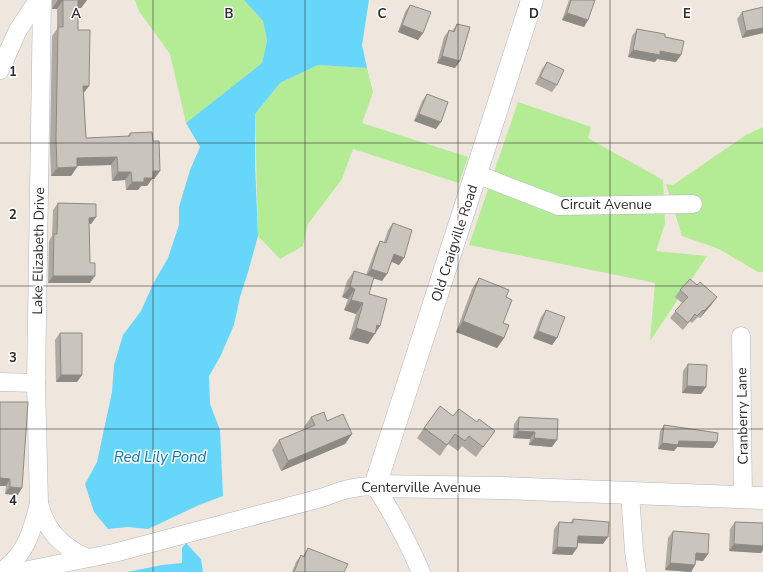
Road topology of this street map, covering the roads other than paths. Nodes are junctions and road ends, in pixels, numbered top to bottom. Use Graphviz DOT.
graph roads {
  1 [pos="38,0"];
  2 [pos="42,0"];
  3 [pos="532,0"];
  4 [pos="1,65"];
  5 [pos="476,174"];
  6 [pos="693,204"];
  7 [pos="741,336"];
  8 [pos="0,382"];
  9 [pos="36,383"];
  10 [pos="375,486"];
  11 [pos="630,493"];
  12 [pos="753,498"];
  13 [pos="39,503"];
  14 [pos="87,558"];
  15 [pos="1,572"];
  16 [pos="18,572"];
  17 [pos="421,572"];
  18 [pos="637,572"];
  1 -- 4 [label="street"];
  2 -- 9 [label="street, Lake Elizabeth Drive"];
  3 -- 5 [label="street, Old Craigville Road"];
  5 -- 6 [label="street, Circuit Avenue"];
  5 -- 10 [label="street, Old Craigville Road"];
  7 -- 12 [label="street, Cranberry Lane"];
  8 -- 9 [label="street"];
  9 -- 13 [label="street, Lake Elizabeth Drive"];
  10 -- 11 [label="street, Centerville Avenue"];
  10 -- 14 [label="street, Centerville Avenue"];
  10 -- 17 [label="street"];
  11 -- 12 [label="street, Centerville Avenue"];
  11 -- 18 [label="street"];
  13 -- 14 [label="street, Lake Elizabeth Drive"];
  13 -- 15 [label="street, Lake Elizabeth Drive"];
  14 -- 16 [label="street, Centerville Avenue"];
}
